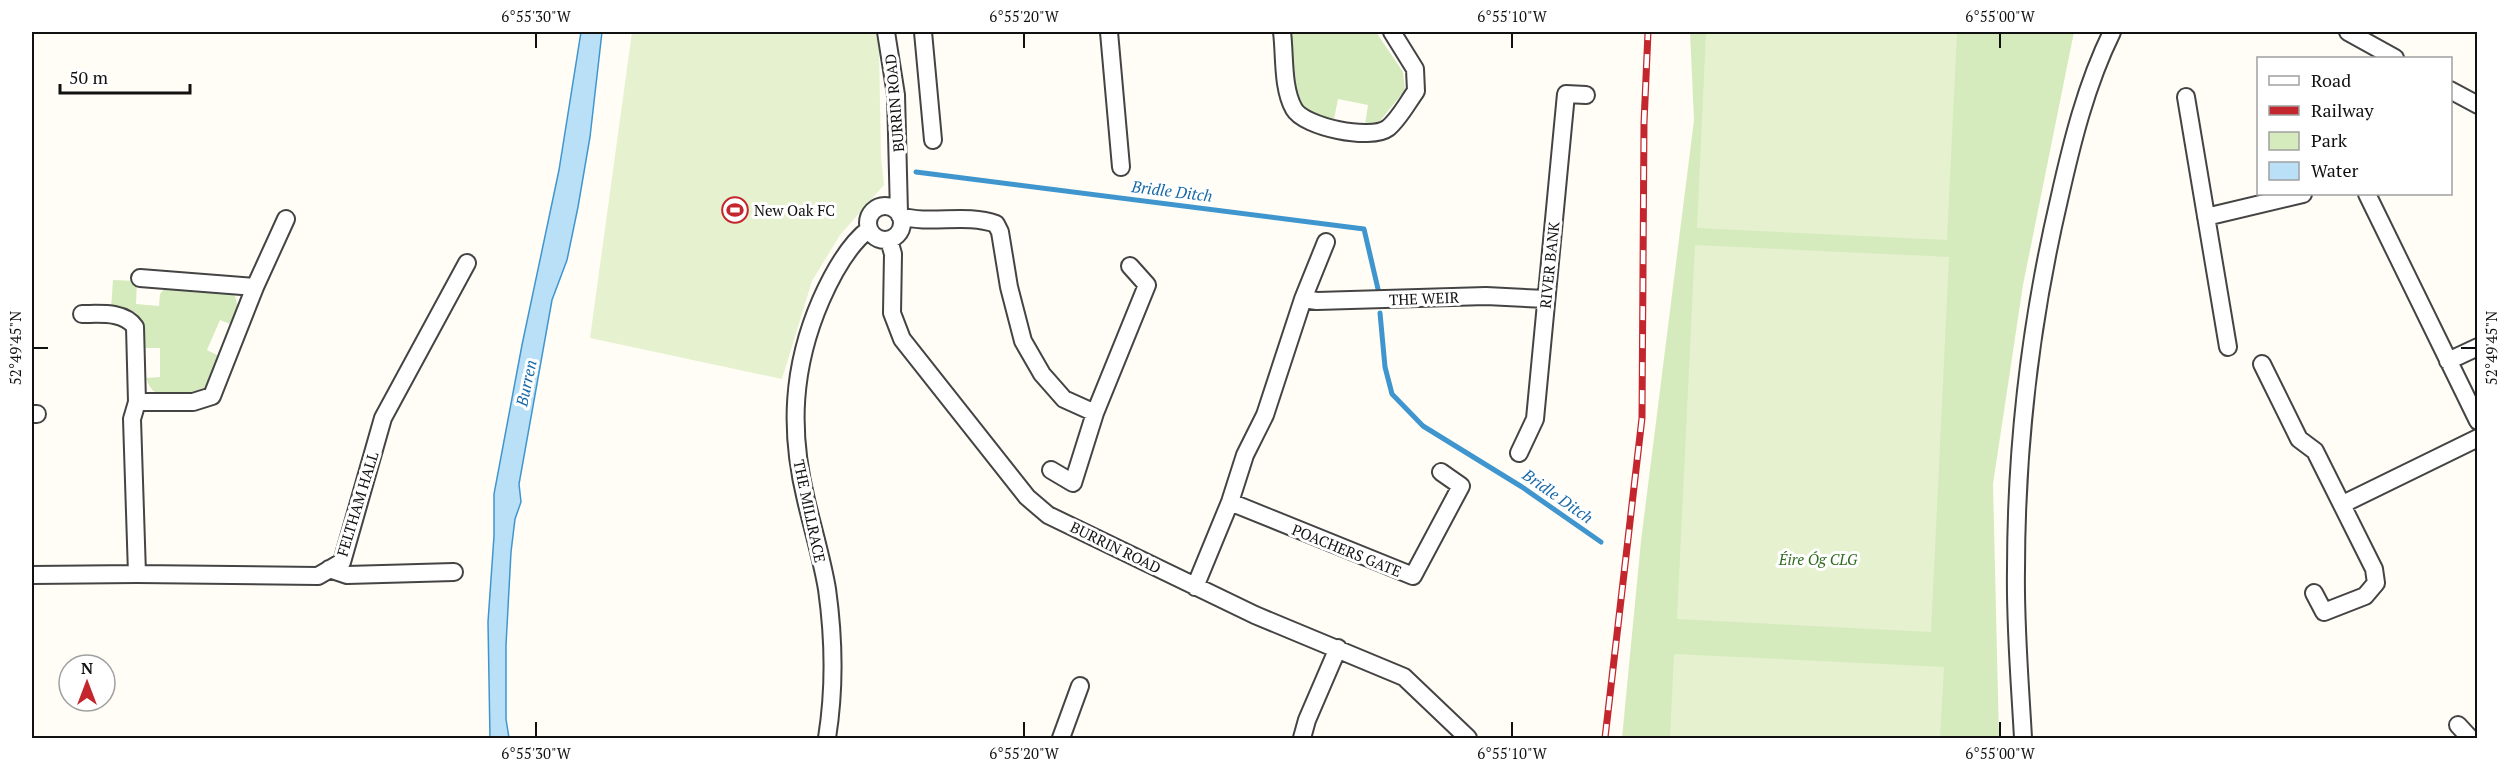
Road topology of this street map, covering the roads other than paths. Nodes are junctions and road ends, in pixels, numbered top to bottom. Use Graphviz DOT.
graph roads {
  1 [pos="886,32"];
  2 [pos="923,32"];
  3 [pos="1109,32"];
  4 [pos="1282,32"];
  5 [pos="1392,32"];
  6 [pos="2099,32"];
  7 [pos="2112,32"];
  8 [pos="2348,32"];
  9 [pos="2373,53"];
  10 [pos="2391,57"];
  11 [pos="2095,66"];
  12 [pos="2452,91"];
  13 [pos="1586,95"];
  14 [pos="2186,97"];
  15 [pos="2478,105"];
  16 [pos="933,140"];
  17 [pos="1121,167"];
  18 [pos="898,175"];
  19 [pos="2298,195"];
  20 [pos="2367,195"];
  21 [pos="881,207"];
  22 [pos="2206,217"];
  23 [pos="286,219"];
  24 [pos="904,219"];
  25 [pos="869,230"];
  26 [pos="889,240"];
  27 [pos="1326,242"];
  28 [pos="467,262"];
  29 [pos="1130,266"];
  30 [pos="140,278"];
  31 [pos="255,287"];
  32 [pos="1303,299"];
  33 [pos="1546,299"];
  34 [pos="82,314"];
  35 [pos="2228,347"];
  36 [pos="2478,347"];
  37 [pos="2448,361"];
  38 [pos="2262,363"];
  39 [pos="137,402"];
  40 [pos="1095,413"];
  41 [pos="2478,421"];
  42 [pos="2478,438"];
  43 [pos="1519,453"];
  44 [pos="1051,470"];
  45 [pos="1441,472"];
  46 [pos="1230,502"];
  47 [pos="2343,504"];
  48 [pos="329,569"];
  49 [pos="454,572"];
  50 [pos="137,574"];
  51 [pos="32,575"];
  52 [pos="1195,587"];
  53 [pos="2314,593"];
  54 [pos="1338,648"];
  55 [pos="1080,686"];
  56 [pos="2458,725"];
  57 [pos="827,738"];
  58 [pos="1061,738"];
  59 [pos="1302,738"];
  60 [pos="1468,738"];
  61 [pos="2023,738"];
  62 [pos="2470,738"];
  1 -- 18 [label="street, BURRIN ROAD"];
  2 -- 16 [label="street"];
  3 -- 17 [label="street"];
  4 -- 5 [label="street"];
  6 -- 11 [label="street"];
  7 -- 11 [label="street"];
  8 -- 9 [label="street"];
  9 -- 10 [label="street"];
  11 -- 61 [label="street"];
  12 -- 15 [label="street"];
  13 -- 33 [label="street, RIVER BANK"];
  14 -- 22 [label="street"];
  18 -- 21 [label="street, BURRIN ROAD"];
  18 -- 24 [label="street, BURRIN ROAD"];
  19 -- 22 [label="street"];
  20 -- 37 [label="street"];
  21 -- 24 [label="street"];
  21 -- 25 [label="street"];
  22 -- 35 [label="street"];
  23 -- 31 [label="street"];
  24 -- 26 [label="street"];
  24 -- 40 [label="street"];
  25 -- 26 [label="street"];
  25 -- 57 [label="street, THE MILLRACE"];
  26 -- 52 [label="street, BURRIN ROAD"];
  27 -- 32 [label="street"];
  28 -- 48 [label="street, FELTHAM HALL"];
  29 -- 40 [label="street"];
  30 -- 31 [label="street"];
  31 -- 39 [label="street"];
  32 -- 33 [label="street, THE WEIR"];
  32 -- 46 [label="street"];
  33 -- 43 [label="street, RIVER BANK"];
  34 -- 39 [label="street"];
  36 -- 37 [label="street"];
  37 -- 41 [label="street"];
  38 -- 47 [label="street"];
  39 -- 50 [label="street"];
  40 -- 44 [label="street"];
  42 -- 47 [label="street"];
  45 -- 46 [label="street, POACHERS GATE"];
  46 -- 52 [label="street"];
  47 -- 53 [label="street"];
  48 -- 49 [label="street"];
  48 -- 50 [label="street, FELTHAM HALL"];
  50 -- 51 [label="street, FELTHAM HALL"];
  52 -- 54 [label="street, BURRIN ROAD"];
  54 -- 59 [label="street"];
  54 -- 60 [label="street, BURRIN ROAD"];
  55 -- 58 [label="street"];
  56 -- 62 [label="street"];
}
